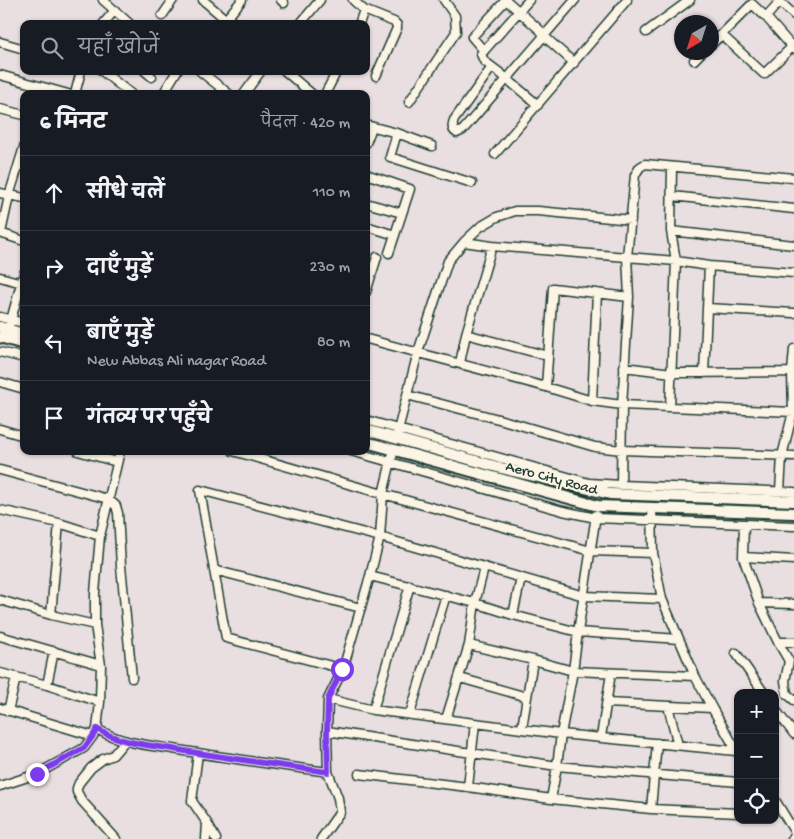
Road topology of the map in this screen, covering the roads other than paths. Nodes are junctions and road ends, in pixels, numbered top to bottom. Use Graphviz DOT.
graph roads {
  1 [pos="173,0"];
  2 [pos="203,0"];
  3 [pos="242,0"];
  4 [pos="320,0"];
  5 [pos="354,0"];
  6 [pos="444,0"];
  7 [pos="506,0"];
  8 [pos="529,0"];
  9 [pos="575,0"];
  10 [pos="627,0"];
  11 [pos="690,0"];
  12 [pos="779,0"];
  13 [pos="106,1"];
  14 [pos="115,10"];
  15 [pos="364,10"];
  16 [pos="519,12"];
  17 [pos="794,15"];
  18 [pos="162,16"];
  19 [pos="766,17"];
  20 [pos="106,20"];
  21 [pos="126,20"];
  22 [pos="224,20"];
  23 [pos="227,20"];
  24 [pos="303,20"];
  25 [pos="360,20"];
  26 [pos="646,32"];
  27 [pos="722,35"];
  28 [pos="544,36"];
  29 [pos="719,38"];
  30 [pos="0,42"];
  31 [pos="793,47"];
  32 [pos="20,48"];
  33 [pos="484,51"];
  34 [pos="574,63"];
  35 [pos="492,67"];
  36 [pos="0,74"];
  37 [pos="80,75"];
  38 [pos="107,75"];
  39 [pos="150,75"];
  40 [pos="175,75"];
  41 [pos="205,75"];
  42 [pos="258,75"];
  43 [pos="290,75"];
  44 [pos="335,75"];
  45 [pos="376,76"];
  46 [pos="152,77"];
  47 [pos="507,79"];
  48 [pos="54,90"];
  49 [pos="76,90"];
  50 [pos="126,90"];
  51 [pos="165,90"];
  52 [pos="224,90"];
  53 [pos="247,90"];
  54 [pos="308,90"];
  55 [pos="327,90"];
  56 [pos="409,102"];
  57 [pos="538,105"];
  58 [pos="0,109"];
  59 [pos="20,115"];
  60 [pos="370,126"];
  61 [pos="397,133"];
  62 [pos="432,146"];
  63 [pos="495,154"];
  64 [pos="20,160"];
  65 [pos="672,167"];
  66 [pos="370,175"];
  67 [pos="794,178"];
  68 [pos="472,183"];
  69 [pos="0,193"];
  70 [pos="9,196"];
  71 [pos="672,196"];
  72 [pos="20,197"];
  73 [pos="370,204"];
  74 [pos="794,208"];
  75 [pos="402,213"];
  76 [pos="631,220"];
  77 [pos="370,227"];
  78 [pos="671,231"];
  79 [pos="0,233"];
  80 [pos="395,235"];
  81 [pos="20,240"];
  82 [pos="464,242"];
  83 [pos="794,245"];
  84 [pos="492,246"];
  85 [pos="389,253"];
  86 [pos="377,257"];
  87 [pos="627,257"];
  88 [pos="676,261"];
  89 [pos="708,266"];
  90 [pos="794,273"];
  91 [pos="0,277"];
  92 [pos="370,279"];
  93 [pos="20,282"];
  94 [pos="20,288"];
  95 [pos="596,294"];
  96 [pos="629,297"];
  97 [pos="707,308"];
  98 [pos="794,313"];
  99 [pos="0,317"];
  100 [pos="20,324"];
  101 [pos="5,329"];
  102 [pos="20,333"];
  103 [pos="466,334"];
  104 [pos="370,340"];
  105 [pos="20,341"];
  106 [pos="794,349"];
  107 [pos="0,352"];
  108 [pos="418,352"];
  109 [pos="548,356"];
  110 [pos="20,357"];
  111 [pos="460,363"];
  112 [pos="624,367"];
  113 [pos="793,372"];
  114 [pos="672,373"];
  115 [pos="704,373"];
  116 [pos="0,382"];
  117 [pos="546,387"];
  118 [pos="20,388"];
  119 [pos="407,395"];
  120 [pos="592,401"];
  121 [pos="622,405"];
  122 [pos="670,408"];
  123 [pos="793,412"];
  124 [pos="370,422"];
  125 [pos="0,429"];
  126 [pos="370,430"];
  127 [pos="398,434"];
  128 [pos="20,435"];
  129 [pos="370,443"];
  130 [pos="394,449"];
  131 [pos="622,450"];
  132 [pos="92,455"];
  133 [pos="119,455"];
  134 [pos="247,455"];
  135 [pos="366,455"];
  136 [pos="782,456"];
  137 [pos="794,456"];
  138 [pos="117,462"];
  139 [pos="391,462"];
  140 [pos="0,470"];
  141 [pos="621,485"];
  142 [pos="794,492"];
  143 [pos="383,494"];
  144 [pos="780,496"];
  145 [pos="108,499"];
  146 [pos="794,501"];
  147 [pos="598,506"];
  148 [pos="652,507"];
  149 [pos="0,510"];
  150 [pos="777,513"];
  151 [pos="794,513"];
  152 [pos="596,518"];
  153 [pos="652,521"];
  154 [pos="59,523"];
  155 [pos="744,525"];
  156 [pos="794,526"];
  157 [pos="100,536"];
  158 [pos="380,537"];
  159 [pos="591,551"];
  160 [pos="653,553"];
  161 [pos="743,557"];
  162 [pos="794,560"];
  163 [pos="484,568"];
  164 [pos="214,570"];
  165 [pos="370,576"];
  166 [pos="521,578"];
  167 [pos="410,585"];
  168 [pos="446,595"];
  169 [pos="584,596"];
  170 [pos="662,599"];
  171 [pos="0,600"];
  172 [pos="475,603"];
  173 [pos="759,603"];
  174 [pos="794,604"];
  175 [pos="361,608"];
  176 [pos="51,615"];
  177 [pos="513,615"];
  178 [pos="95,626"];
  179 [pos="578,632"];
  180 [pos="0,636"];
  181 [pos="679,639"];
  182 [pos="778,642"];
  183 [pos="794,642"];
  184 [pos="469,645"];
  185 [pos="54,651"];
  186 [pos="736,653"];
  187 [pos="533,660"];
  188 [pos="101,665"];
  189 [pos="342,669"];
  190 [pos="573,671"];
  191 [pos="0,672"];
  192 [pos="611,673"];
  193 [pos="696,676"];
  194 [pos="16,678"];
  195 [pos="132,678"];
  196 [pos="460,678"];
  197 [pos="785,680"];
  198 [pos="794,680"];
  199 [pos="47,685"];
  200 [pos="761,689"];
  201 [pos="527,697"];
  202 [pos="328,699"];
  203 [pos="794,700"];
  204 [pos="100,702"];
  205 [pos="607,703"];
  206 [pos="668,706"];
  207 [pos="712,708"];
  208 [pos="4,709"];
  209 [pos="373,710"];
  210 [pos="779,713"];
  211 [pos="410,714"];
  212 [pos="446,719"];
  213 [pos="475,723"];
  214 [pos="522,728"];
  215 [pos="327,731"];
  216 [pos="95,732"];
  217 [pos="561,734"];
  218 [pos="794,734"];
  219 [pos="601,737"];
  220 [pos="122,740"];
  221 [pos="657,743"];
  222 [pos="678,745"];
  223 [pos="734,747"];
  224 [pos="734,752"];
  225 [pos="198,754"];
  226 [pos="471,754"];
  227 [pos="557,766"];
  228 [pos="328,772"];
  229 [pos="359,774"];
  230 [pos="655,774"];
  231 [pos="734,782"];
  232 [pos="0,786"];
  233 [pos="468,786"];
  234 [pos="551,798"];
  235 [pos="779,807"];
  236 [pos="651,809"];
  237 [pos="734,813"];
  238 [pos="207,823"];
  239 [pos="794,831"];
  240 [pos="116,839"];
  241 [pos="206,839"];
  242 [pos="216,839"];
  243 [pos="321,839"];
  1 -- 18 [label="street"];
  2 -- 22 [label="street"];
  3 -- 23 [label="street"];
  4 -- 24 [label="street"];
  5 -- 15 [label="street"];
  6 -- 56 [label="street"];
  7 -- 16 [label="street"];
  7 -- 33 [label="street"];
  8 -- 16 [label="street"];
  9 -- 28 [label="street"];
  10 -- 34 [label="street"];
  11 -- 26 [label="street"];
  12 -- 17 [label="street"];
  12 -- 19 [label="street"];
  13 -- 14 [label="street"];
  14 -- 20 [label="street"];
  14 -- 21 [label="street"];
  15 -- 25 [label="street"];
  15 -- 45 [label="street"];
  16 -- 28 [label="street"];
  16 -- 33 [label="street"];
  19 -- 27 [label="street"];
  19 -- 31 [label="street"];
  27 -- 29 [label="street"];
  27 -- 31 [label="street"];
  28 -- 34 [label="street"];
  28 -- 47 [label="street"];
  30 -- 32 [label="street"];
  33 -- 35 [label="street"];
  34 -- 57 [label="street"];
  35 -- 47 [label="street"];
  35 -- 47 [label="street"];
  36 -- 48 [label="street"];
  37 -- 49 [label="street"];
  38 -- 50 [label="street"];
  39 -- 46 [label="street"];
  40 -- 51 [label="street"];
  41 -- 52 [label="street"];
  42 -- 53 [label="street"];
  43 -- 54 [label="street"];
  44 -- 55 [label="street"];
  47 -- 57 [label="street"];
  57 -- 63 [label="street"];
  58 -- 59 [label="street"];
  60 -- 61 [label="street"];
  61 -- 62 [label="street"];
  61 -- 68 [label="street"];
  64 -- 70 [label="street"];
  65 -- 67 [label="street"];
  65 -- 71 [label="street"];
  65 -- 76 [label="street"];
  66 -- 75 [label="street"];
  69 -- 70 [label="street"];
  70 -- 72 [label="street"];
  70 -- 79 [label="street"];
  71 -- 74 [label="street"];
  71 -- 78 [label="street"];
  73 -- 75 [label="street"];
  75 -- 80 [label="street"];
  76 -- 82 [label="street"];
  76 -- 87 [label="street"];
  77 -- 80 [label="street"];
  78 -- 83 [label="street"];
  78 -- 88 [label="street"];
  79 -- 81 [label="street"];
  80 -- 85 [label="street"];
  82 -- 84 [label="street"];
  82 -- 108 [label="street"];
  84 -- 87 [label="street"];
  84 -- 103 [label="street"];
  86 -- 92 [label="street"];
  87 -- 88 [label="street"];
  87 -- 96 [label="street"];
  88 -- 89 [label="street"];
  88 -- 114 [label="street"];
  89 -- 90 [label="street"];
  89 -- 97 [label="street"];
  91 -- 93 [label="street"];
  94 -- 101 [label="street"];
  95 -- 96 [label="street"];
  95 -- 109 [label="street"];
  95 -- 120 [label="street"];
  96 -- 112 [label="street"];
  97 -- 98 [label="street"];
  97 -- 115 [label="street"];
  99 -- 101 [label="street"];
  100 -- 101 [label="street"];
  101 -- 102 [label="street"];
  101 -- 105 [label="street"];
  103 -- 109 [label="street"];
  103 -- 111 [label="street"];
  104 -- 108 [label="street"];
  106 -- 113 [label="street"];
  107 -- 110 [label="street"];
  108 -- 111 [label="street"];
  108 -- 119 [label="street"];
  109 -- 117 [label="street"];
  111 -- 117 [label="street"];
  112 -- 114 [label="street"];
  112 -- 121 [label="street"];
  113 -- 115 [label="street"];
  113 -- 123 [label="street"];
  114 -- 115 [label="street"];
  114 -- 122 [label="street"];
  116 -- 118 [label="street"];
  117 -- 120 [label="street"];
  119 -- 127 [label="street"];
  119 -- 131 [label="street"];
  120 -- 121 [label="street"];
  121 -- 122 [label="street"];
  121 -- 131 [label="street"];
  122 -- 123 [label="street"];
  123 -- 136 [label="street"];
  124 -- 127 [label="street"];
  125 -- 128 [label="street"];
  126 -- 127 [label="street, Aero City Road"];
  127 -- 141 [label="street"];
  127 -- 144 [label="street, Aero City Road"];
  129 -- 130 [label="street, Aero City Road"];
  130 -- 139 [label="street"];
  130 -- 147 [label="street, Aero City Road"];
  131 -- 136 [label="street"];
  131 -- 141 [label="street"];
  132 -- 138 [label="street"];
  133 -- 138 [label="street"];
  134 -- 143 [label="street"];
  135 -- 139 [label="street"];
  136 -- 137 [label="street"];
  136 -- 144 [label="street"];
  138 -- 145 [label="street"];
  139 -- 143 [label="street"];
  139 -- 152 [label="street"];
  140 -- 145 [label="street"];
  141 -- 144 [label="street"];
  142 -- 144 [label="street"];
  143 -- 158 [label="street"];
  143 -- 159 [label="street"];
  144 -- 146 [label="street, Aero City Road"];
  144 -- 150 [label="street"];
  145 -- 157 [label="street"];
  145 -- 195 [label="street"];
  147 -- 148 [label="street, Aero City Road"];
  147 -- 152 [label="street"];
  148 -- 150 [label="street, Aero City Road"];
  148 -- 153 [label="street"];
  149 -- 154 [label="street"];
  150 -- 151 [label="street, Aero City Road"];
  152 -- 153 [label="street"];
  152 -- 159 [label="street"];
  153 -- 155 [label="street"];
  153 -- 160 [label="street"];
  154 -- 157 [label="street"];
  154 -- 176 [label="street"];
  155 -- 156 [label="street"];
  155 -- 161 [label="street"];
  157 -- 178 [label="street"];
  158 -- 163 [label="street"];
  158 -- 164 [label="street"];
  158 -- 165 [label="street"];
  159 -- 160 [label="street"];
  159 -- 169 [label="street"];
  160 -- 170 [label="street"];
  161 -- 162 [label="street"];
  161 -- 173 [label="street"];
  163 -- 166 [label="street"];
  163 -- 172 [label="street"];
  164 -- 175 [label="street"];
  164 -- 189 [label="street"];
  165 -- 167 [label="street"];
  165 -- 175 [label="street"];
  166 -- 169 [label="street"];
  166 -- 177 [label="street"];
  167 -- 168 [label="street"];
  167 -- 209 [label="street"];
  168 -- 172 [label="street"];
  168 -- 211 [label="street"];
  169 -- 170 [label="street"];
  169 -- 179 [label="street"];
  170 -- 181 [label="street"];
  171 -- 176 [label="street"];
  172 -- 177 [label="street"];
  172 -- 184 [label="street"];
  173 -- 174 [label="street"];
  173 -- 182 [label="street"];
  175 -- 189 [label="street"];
  176 -- 178 [label="street"];
  177 -- 179 [label="street"];
  178 -- 188 [label="street"];
  179 -- 181 [label="street"];
  179 -- 190 [label="street"];
  180 -- 185 [label="street"];
  181 -- 193 [label="street"];
  182 -- 183 [label="street"];
  182 -- 197 [label="street"];
  184 -- 187 [label="street"];
  184 -- 196 [label="street"];
  185 -- 188 [label="street"];
  185 -- 199 [label="street"];
  186 -- 200 [label="street"];
  187 -- 190 [label="street"];
  187 -- 201 [label="street"];
  188 -- 204 [label="street"];
  189 -- 202 [label="street"];
  190 -- 192 [label="street"];
  190 -- 217 [label="street"];
  191 -- 194 [label="street"];
  192 -- 193 [label="street"];
  192 -- 205 [label="street"];
  193 -- 207 [label="street"];
  194 -- 199 [label="street"];
  194 -- 208 [label="street"];
  196 -- 201 [label="street"];
  196 -- 212 [label="street"];
  197 -- 198 [label="street"];
  197 -- 203 [label="street"];
  199 -- 204 [label="street"];
  201 -- 214 [label="street"];
  202 -- 209 [label="street"];
  202 -- 215 [label="street"];
  204 -- 216 [label="street"];
  205 -- 206 [label="street"];
  205 -- 219 [label="street"];
  206 -- 207 [label="street"];
  206 -- 222 [label="street"];
  207 -- 223 [label="street"];
  208 -- 216 [label="street"];
  209 -- 211 [label="street"];
  210 -- 218 [label="street"];
  211 -- 212 [label="street"];
  212 -- 213 [label="street"];
  213 -- 214 [label="street"];
  213 -- 226 [label="street"];
  214 -- 217 [label="street"];
  215 -- 226 [label="street"];
  215 -- 228 [label="street"];
  216 -- 220 [label="street"];
  216 -- 232 [label="street"];
  217 -- 219 [label="street"];
  217 -- 227 [label="street"];
  219 -- 221 [label="street"];
  220 -- 225 [label="street"];
  220 -- 240 [label="street"];
  221 -- 222 [label="street"];
  221 -- 230 [label="street"];
  222 -- 224 [label="street"];
  225 -- 228 [label="street"];
  225 -- 238 [label="street"];
  226 -- 227 [label="street"];
  226 -- 233 [label="street"];
  227 -- 230 [label="street"];
  227 -- 234 [label="street"];
  228 -- 243 [label="street"];
  229 -- 233 [label="street"];
  230 -- 231 [label="street"];
  230 -- 236 [label="street"];
  233 -- 234 [label="street"];
  234 -- 236 [label="street"];
  235 -- 239 [label="street"];
  236 -- 237 [label="street"];
  238 -- 241 [label="street"];
  238 -- 242 [label="street"];
}
